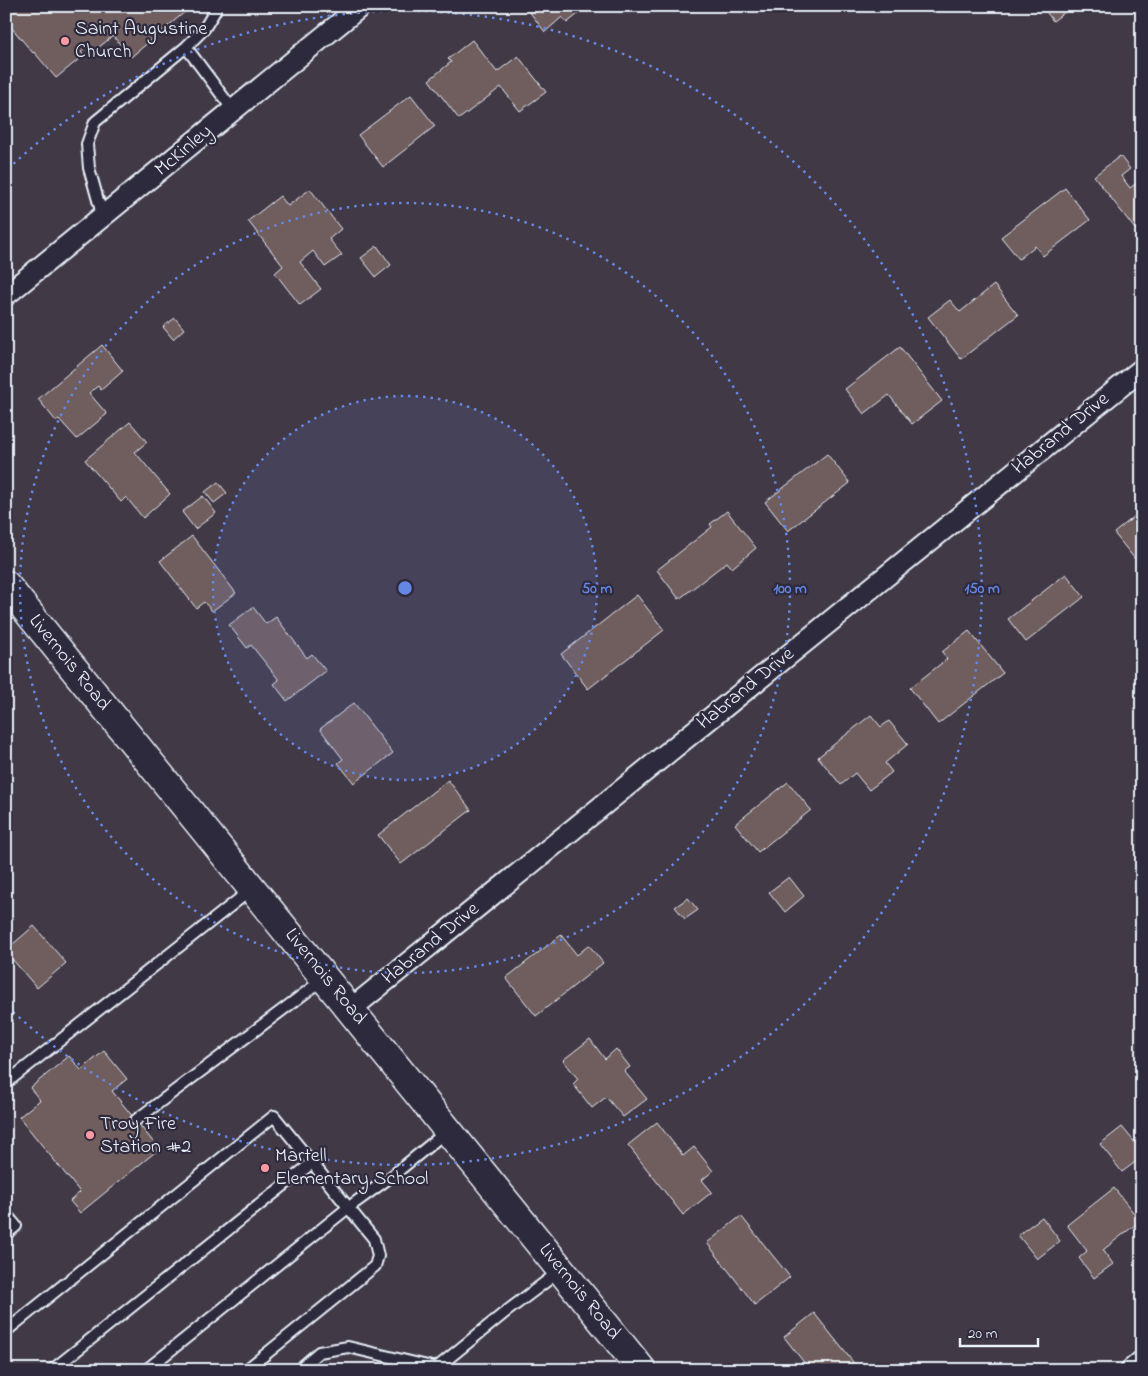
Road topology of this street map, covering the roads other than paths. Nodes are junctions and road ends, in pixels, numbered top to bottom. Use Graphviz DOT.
graph roads {
  1 [pos="215,6"];
  2 [pos="361,6"];
  3 [pos="186,47"];
  4 [pos="233,110"];
  5 [pos="103,218"];
  6 [pos="6,296"];
  7 [pos="1142,369"];
  8 [pos="6,585"];
  9 [pos="253,889"];
  10 [pos="325,978"];
  11 [pos="350,1009"];
  12 [pos="6,1083"];
  13 [pos="136,1120"];
  14 [pos="448,1130"];
  15 [pos="312,1163"];
  16 [pos="349,1207"];
  17 [pos="6,1214"];
  18 [pos="6,1234"];
  19 [pos="561,1270"];
  20 [pos="6,1331"];
  21 [pos="1142,1361"];
  22 [pos="435,1369"];
  23 [pos="52,1370"];
  24 [pos="146,1370"];
  25 [pos="246,1370"];
  26 [pos="298,1370"];
  27 [pos="642,1370"];
  28 [pos="1131,1370"];
  1 -- 3 [label="lane"];
  2 -- 4 [label="street, McKinley"];
  3 -- 4 [label="lane"];
  3 -- 5 [label="lane"];
  4 -- 5 [label="street, McKinley"];
  5 -- 6 [label="street, McKinley"];
  7 -- 11 [label="street, Habrand Drive"];
  8 -- 9 [label="main road, Livernois Road"];
  9 -- 10 [label="main road, Livernois Road"];
  9 -- 12 [label="lane"];
  10 -- 11 [label="main road, Livernois Road"];
  10 -- 13 [label="lane"];
  11 -- 14 [label="main road, Livernois Road"];
  14 -- 16 [label="lane"];
  14 -- 19 [label="main road, Livernois Road"];
  15 -- 16 [label="lane"];
  15 -- 20 [label="lane"];
  15 -- 23 [label="lane"];
  16 -- 24 [label="lane"];
  16 -- 25 [label="lane"];
  17 -- 18 [label="lane"];
  19 -- 22 [label="lane"];
  19 -- 27 [label="main road, Livernois Road"];
  21 -- 28 [label="street"];
  22 -- 26 [label="lane"];
}
